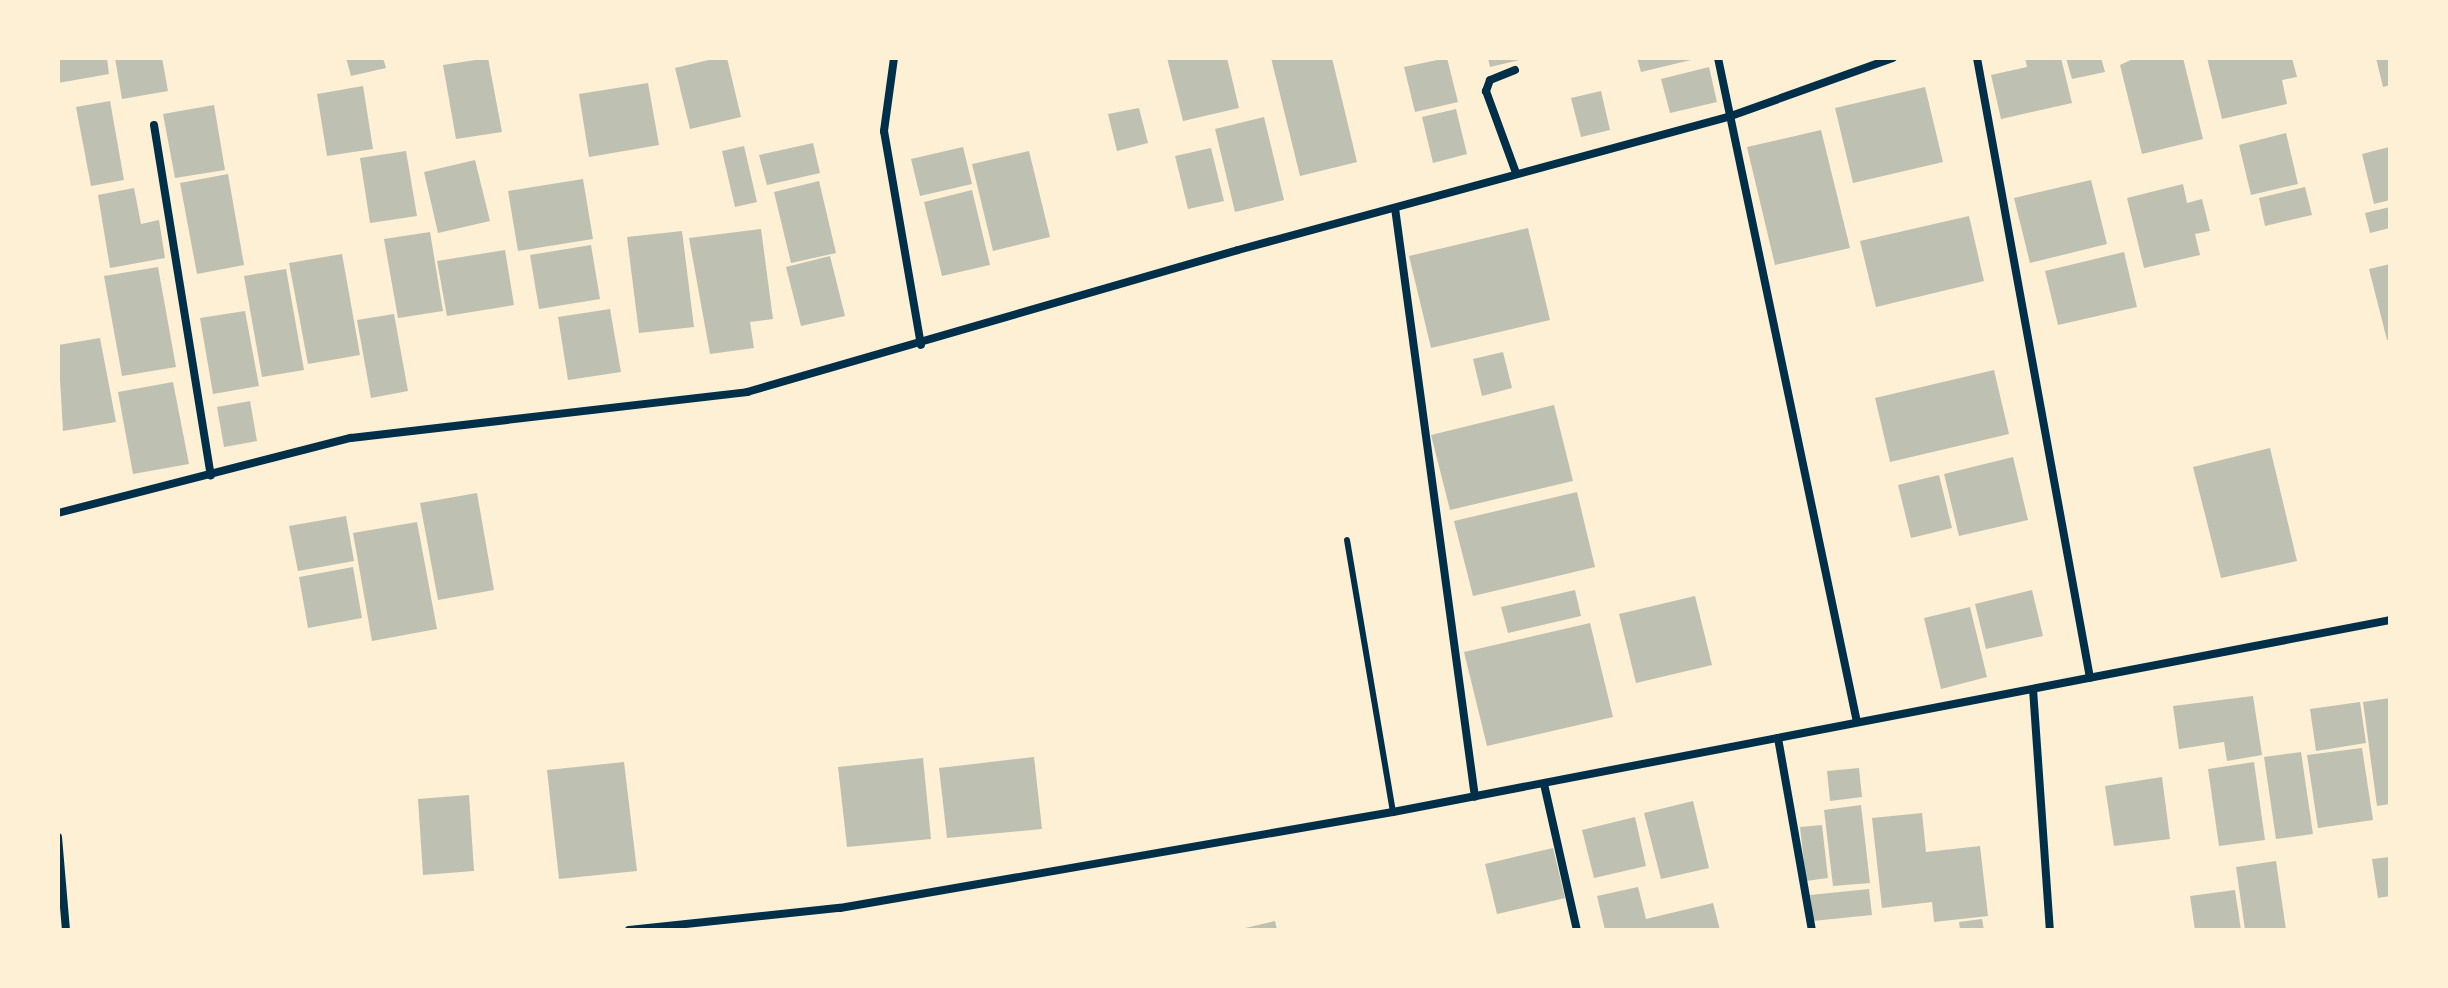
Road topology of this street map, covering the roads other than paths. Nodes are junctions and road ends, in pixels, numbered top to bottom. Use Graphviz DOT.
graph roads {
  1 [pos="894,58"];
  2 [pos="1718,58"];
  3 [pos="1864,58"];
  4 [pos="1893,58"];
  5 [pos="1977,58"];
  6 [pos="1866,68"];
  7 [pos="1515,70"];
  8 [pos="1728,117"];
  9 [pos="154,125"];
  10 [pos="1516,173"];
  11 [pos="1395,208"];
  12 [pos="921,345"];
  13 [pos="211,475"];
  14 [pos="58,513"];
  15 [pos="1347,540"];
  16 [pos="2390,620"];
  17 [pos="2090,678"];
  18 [pos="2033,689"];
  19 [pos="1857,722"];
  20 [pos="1778,738"];
  21 [pos="1544,784"];
  22 [pos="1475,797"];
  23 [pos="1393,812"];
  24 [pos="58,837"];
  25 [pos="66,930"];
  26 [pos="629,930"];
  27 [pos="1577,930"];
  28 [pos="1812,930"];
  29 [pos="2050,930"];
  1 -- 12 [label="street"];
  2 -- 8 [label="street"];
  3 -- 6 [label="street"];
  4 -- 6 [label="street"];
  5 -- 17 [label="street"];
  6 -- 8 [label="street"];
  7 -- 10 [label="street"];
  8 -- 10 [label="street"];
  8 -- 19 [label="street"];
  9 -- 13 [label="street"];
  10 -- 11 [label="street"];
  11 -- 12 [label="street"];
  11 -- 22 [label="street"];
  12 -- 13 [label="street"];
  13 -- 14 [label="street"];
  15 -- 23 [label="lane"];
  16 -- 17 [label="street"];
  17 -- 18 [label="street"];
  18 -- 19 [label="street"];
  18 -- 29 [label="street"];
  19 -- 20 [label="street"];
  20 -- 21 [label="street"];
  20 -- 28 [label="street"];
  21 -- 22 [label="street"];
  21 -- 27 [label="street"];
  22 -- 23 [label="street"];
  23 -- 26 [label="street"];
  24 -- 25 [label="street"];
}
